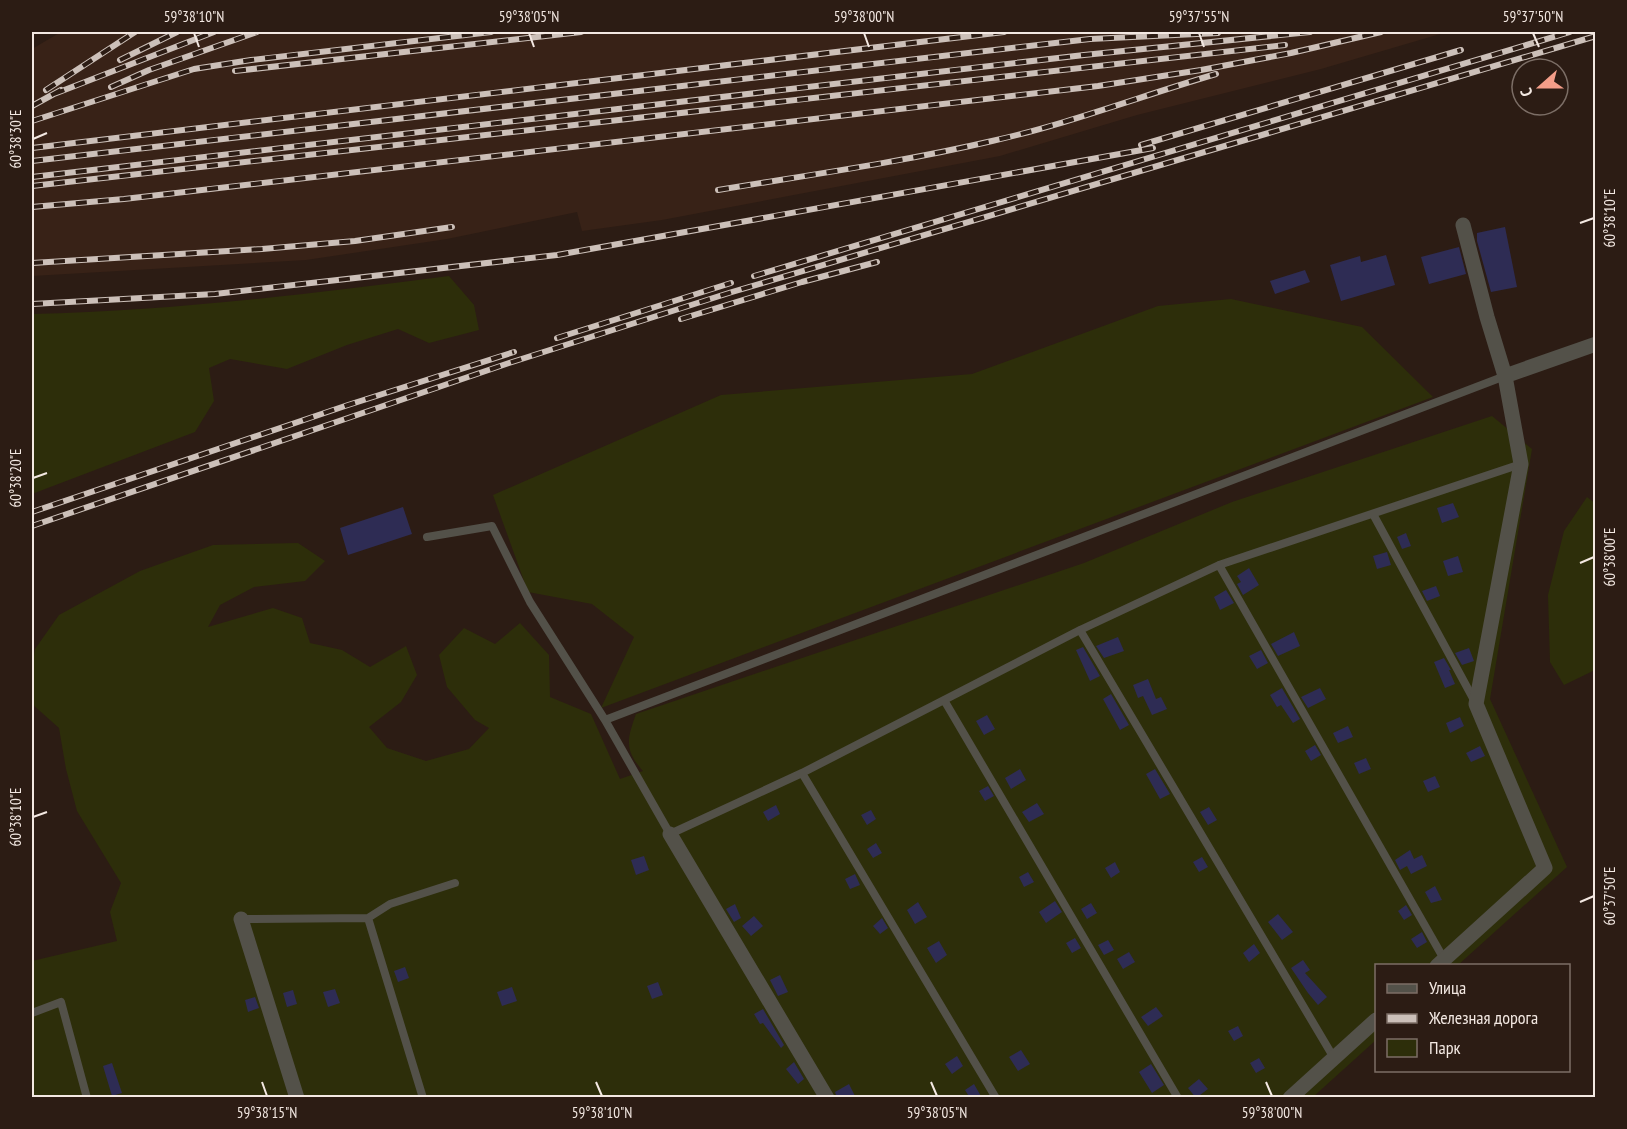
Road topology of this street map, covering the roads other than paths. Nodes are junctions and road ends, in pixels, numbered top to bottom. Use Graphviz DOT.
graph roads {
  1 [pos="1463,225"];
  2 [pos="1596,344"];
  3 [pos="1505,376"];
  4 [pos="1521,464"];
  5 [pos="1373,514"];
  6 [pos="427,537"];
  7 [pos="1219,565"];
  8 [pos="1080,630"];
  9 [pos="944,700"];
  10 [pos="1476,704"];
  11 [pos="605,720"];
  12 [pos="802,773"];
  13 [pos="670,834"];
  14 [pos="455,883"];
  15 [pos="368,918"];
  16 [pos="241,919"];
  17 [pos="1441,962"];
  18 [pos="32,1013"];
  19 [pos="1375,1022"];
  20 [pos="1334,1058"];
  21 [pos="87,1098"];
  22 [pos="297,1098"];
  23 [pos="423,1098"];
  24 [pos="827,1098"];
  25 [pos="996,1098"];
  26 [pos="1178,1098"];
  27 [pos="1290,1098"];
  1 -- 3 [label="street"];
  2 -- 3 [label="street"];
  3 -- 4 [label="street"];
  3 -- 11 [label="lane"];
  4 -- 5 [label="lane"];
  4 -- 10 [label="street"];
  5 -- 7 [label="lane"];
  5 -- 10 [label="lane"];
  6 -- 11 [label="lane"];
  7 -- 8 [label="lane"];
  7 -- 17 [label="lane"];
  8 -- 9 [label="lane"];
  8 -- 20 [label="lane"];
  9 -- 12 [label="lane"];
  9 -- 26 [label="lane"];
  10 -- 17 [label="street"];
  11 -- 13 [label="lane"];
  12 -- 13 [label="lane"];
  12 -- 25 [label="lane"];
  13 -- 24 [label="street"];
  14 -- 15 [label="lane"];
  15 -- 16 [label="lane"];
  15 -- 23 [label="lane"];
  16 -- 22 [label="street"];
  18 -- 21 [label="lane"];
  19 -- 20 [label="street"];
  20 -- 27 [label="street"];
}
